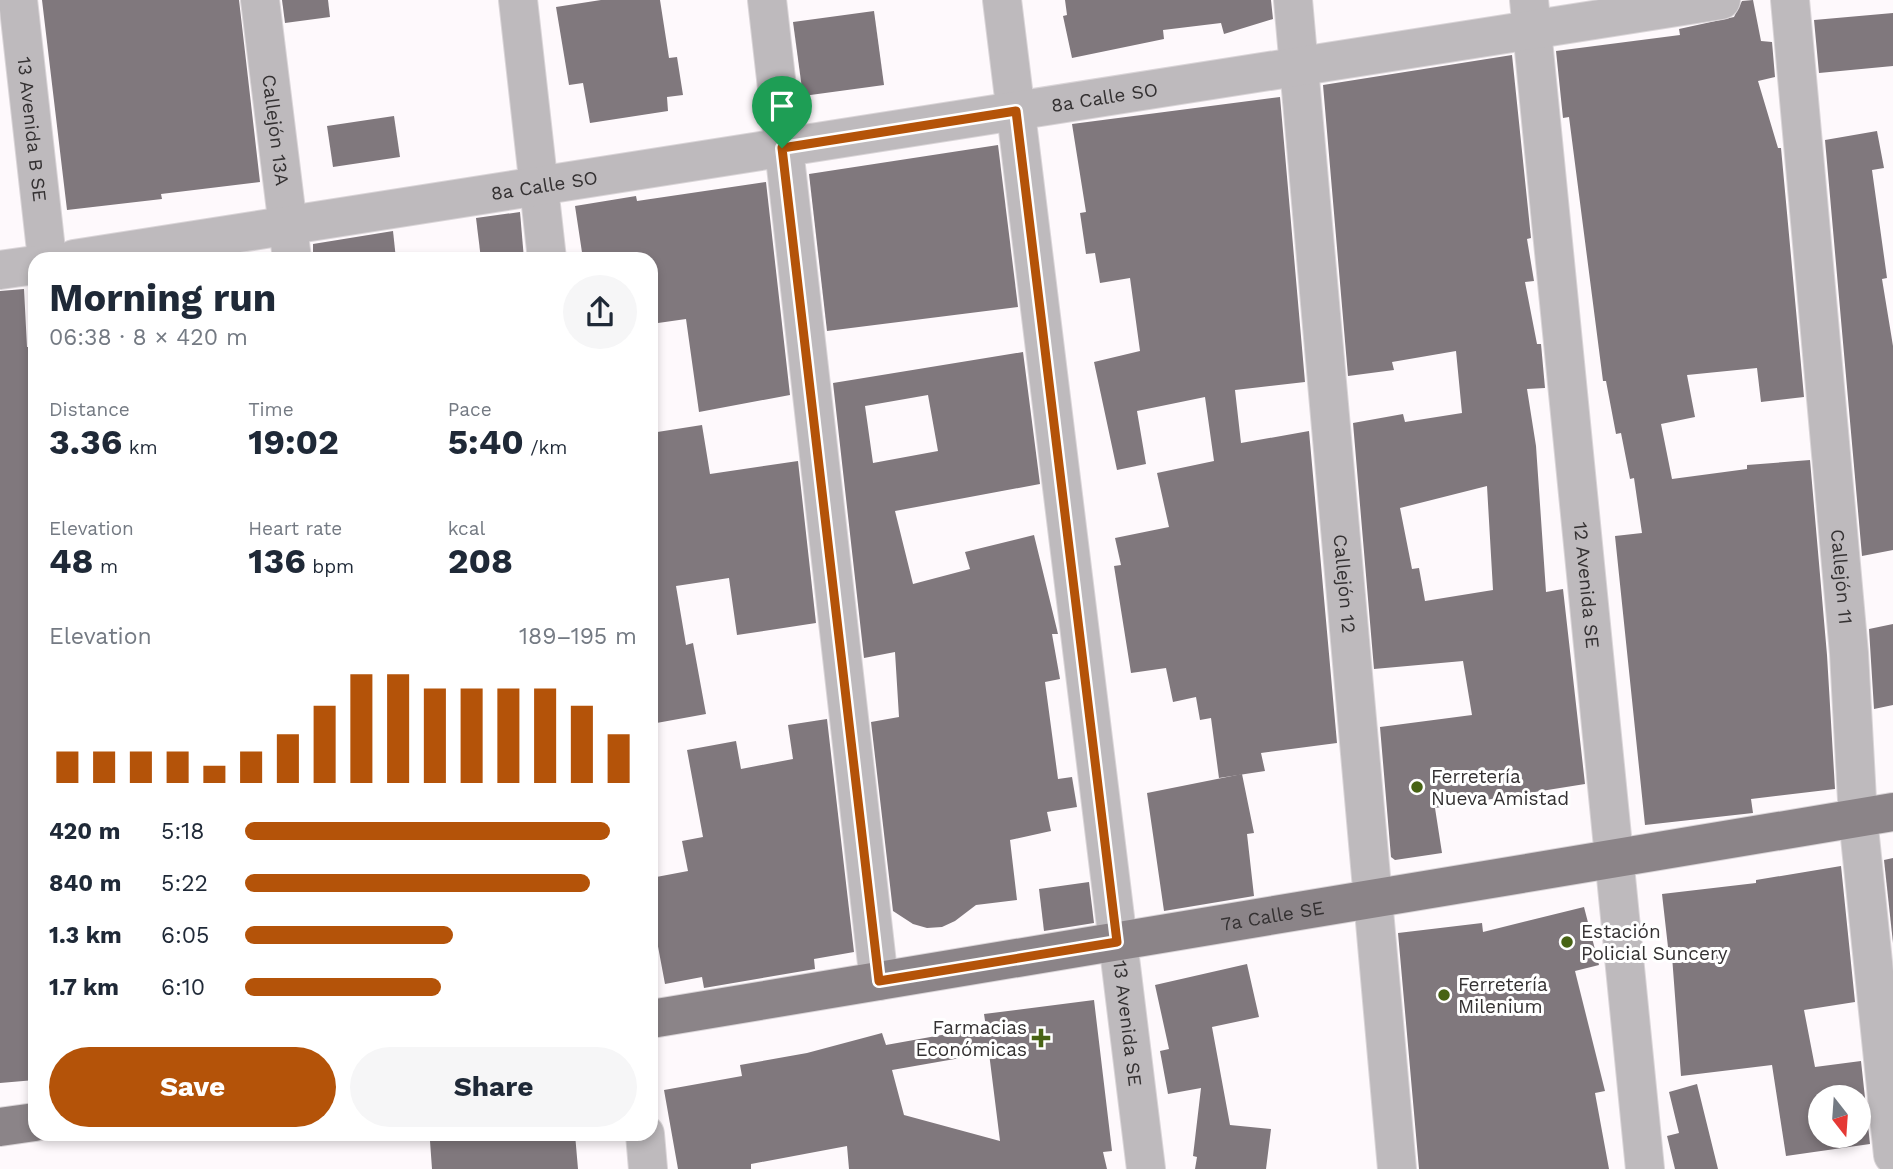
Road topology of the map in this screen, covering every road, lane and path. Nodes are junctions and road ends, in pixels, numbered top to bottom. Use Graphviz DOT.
graph roads {
  1 [pos="19,0"];
  2 [pos="260,0"];
  3 [pos="518,0"];
  4 [pos="767,0"];
  5 [pos="1002,0"];
  6 [pos="1293,0"];
  7 [pos="1721,0"];
  8 [pos="1790,0"];
  9 [pos="1531,15"];
  10 [pos="1299,66"];
  11 [pos="1016,111"];
  12 [pos="782,148"];
  13 [pos="538,186"];
  14 [pos="290,242"];
  15 [pos="46,252"];
  16 [pos="163,252"];
  17 [pos="546,252"];
  18 [pos="28,266"];
  19 [pos="0,270"];
  20 [pos="1876,815"];
  21 [pos="1614,859"];
  22 [pos="1372,899"];
  23 [pos="1117,942"];
  24 [pos="879,981"];
  25 [pos="658,1018"];
  26 [pos="28,1123"];
  27 [pos="0,1127"];
  28 [pos="646,1141"];
  29 [pos="1893,1155"];
  30 [pos="648,1169"];
  31 [pos="1146,1169"];
  32 [pos="1396,1169"];
  33 [pos="1645,1169"];
  1 -- 15 [label="street, 13 Avenida B SE"];
  2 -- 14 [label="street, Callejón 13A"];
  3 -- 13 [label="street"];
  4 -- 12 [label="street"];
  5 -- 11 [label="street, 13 Avenida SE"];
  6 -- 10 [label="street, Callejón 12"];
  7 -- 9 [label="street, 8a Calle SO"];
  8 -- 20 [label="street, Callejón 11"];
  9 -- 10 [label="street, 8a Calle SO"];
  9 -- 21 [label="street, 12 Avenida SE"];
  10 -- 11 [label="street, 8a Calle SO"];
  10 -- 22 [label="street, Callejón 12"];
  11 -- 12 [label="street, 8a Calle SO"];
  11 -- 23 [label="street, 13 Avenida SE"];
  12 -- 13 [label="street, 8a Calle SO"];
  12 -- 24 [label="street"];
  13 -- 14 [label="street, 8a Calle SO"];
  13 -- 17 [label="street"];
  14 -- 16 [label="street, 8a Calle SO"];
  18 -- 19 [label="street"];
  20 -- 21 [label="main road, 7a Calle SE"];
  20 -- 29 [label="street, Callejón 11"];
  21 -- 22 [label="main road, 7a Calle SE"];
  21 -- 33 [label="street, 12 Avenida SE"];
  22 -- 23 [label="main road, 7a Calle SE"];
  22 -- 32 [label="street, Callejón 12"];
  23 -- 24 [label="main road, 7a Calle SE"];
  23 -- 31 [label="street, 13 Avenida SE"];
  24 -- 25 [label="main road, 7a Calle SE"];
  26 -- 27 [label="main road"];
  28 -- 30 [label="street"];
}
